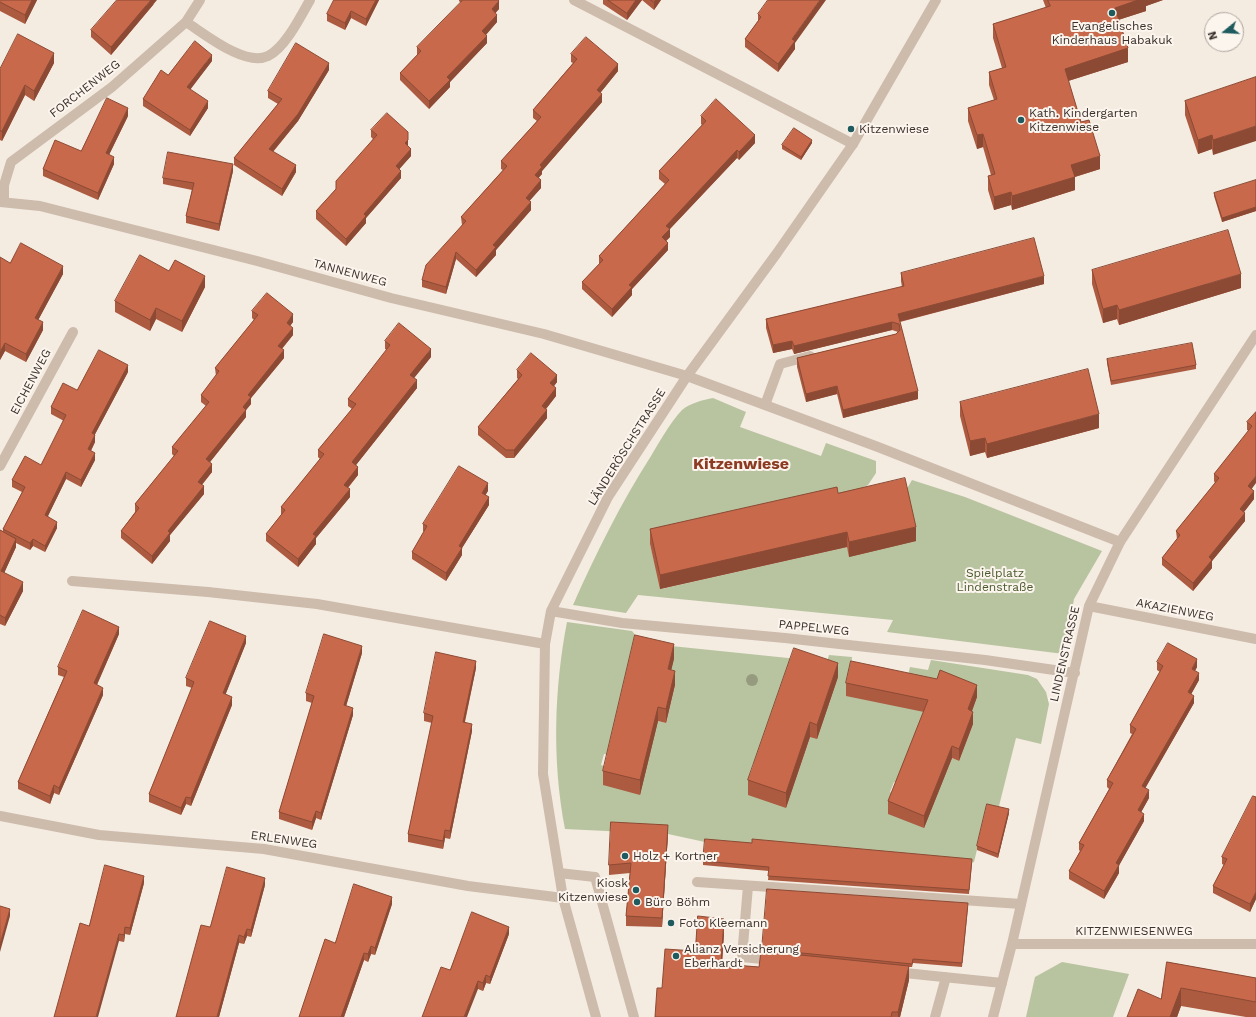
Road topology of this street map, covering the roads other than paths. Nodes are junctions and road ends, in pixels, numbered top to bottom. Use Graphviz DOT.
graph roads {
  1 [pos="200,0"];
  2 [pos="310,0"];
  3 [pos="574,0"];
  4 [pos="936,0"];
  5 [pos="186,22"];
  6 [pos="854,144"];
  7 [pos="2,201"];
  8 [pos="73,332"];
  9 [pos="1256,335"];
  10 [pos="818,354"];
  11 [pos="687,376"];
  12 [pos="765,406"];
  13 [pos="0,466"];
  14 [pos="1120,542"];
  15 [pos="72,581"];
  16 [pos="1089,606"];
  17 [pos="551,611"];
  18 [pos="1256,639"];
  19 [pos="545,644"];
  20 [pos="1075,672"];
  21 [pos="0,816"];
  22 [pos="559,873"];
  23 [pos="697,882"];
  24 [pos="748,886"];
  25 [pos="563,898"];
  26 [pos="1021,904"];
  27 [pos="1012,944"];
  28 [pos="1256,944"];
  29 [pos="781,960"];
  30 [pos="884,971"];
  31 [pos="946,977"];
  32 [pos="1002,983"];
  33 [pos="596,1017"];
  34 [pos="634,1017"];
  35 [pos="935,1017"];
  36 [pos="993,1017"];
  1 -- 5 [label="street, FORCHENWEG"];
  2 -- 5 [label="street"];
  3 -- 6 [label="street"];
  4 -- 6 [label="street, LÄNDERÖSCHSTRASSE"];
  5 -- 7 [label="street, FORCHENWEG"];
  6 -- 11 [label="street, LÄNDERÖSCHSTRASSE"];
  7 -- 11 [label="street, TANNENWEG"];
  8 -- 13 [label="street, EICHENWEG"];
  9 -- 14 [label="street, LINDENSTRASSE"];
  10 -- 12 [label="street"];
  11 -- 12 [label="street, TANNENWEG"];
  11 -- 17 [label="street, LÄNDERÖSCHSTRASSE"];
  12 -- 14 [label="street, TANNENWEG"];
  14 -- 16 [label="street, LINDENSTRASSE"];
  15 -- 19 [label="street"];
  16 -- 18 [label="street, AKAZIENWEG"];
  16 -- 20 [label="street, LINDENSTRASSE"];
  17 -- 19 [label="street, LÄNDERÖSCHSTRASSE"];
  17 -- 20 [label="street, PAPPELWEG"];
  19 -- 22 [label="street, LÄNDERÖSCHSTRASSE"];
  20 -- 26 [label="street, LINDENSTRASSE"];
  21 -- 25 [label="street, ERLENWEG"];
  22 -- 25 [label="street, LÄNDERÖSCHSTRASSE"];
  22 -- 34 [label="street"];
  23 -- 24 [label="street"];
  24 -- 26 [label="street"];
  24 -- 29 [label="street"];
  25 -- 33 [label="street, LÄNDERÖSCHSTRASSE"];
  26 -- 27 [label="street, LINDENSTRASSE"];
  27 -- 28 [label="street, KITZENWIESENWEG"];
  27 -- 32 [label="street, LINDENSTRASSE"];
  30 -- 31 [label="street"];
  31 -- 32 [label="street"];
  31 -- 35 [label="street"];
  32 -- 36 [label="street, LINDENSTRASSE"];
}
